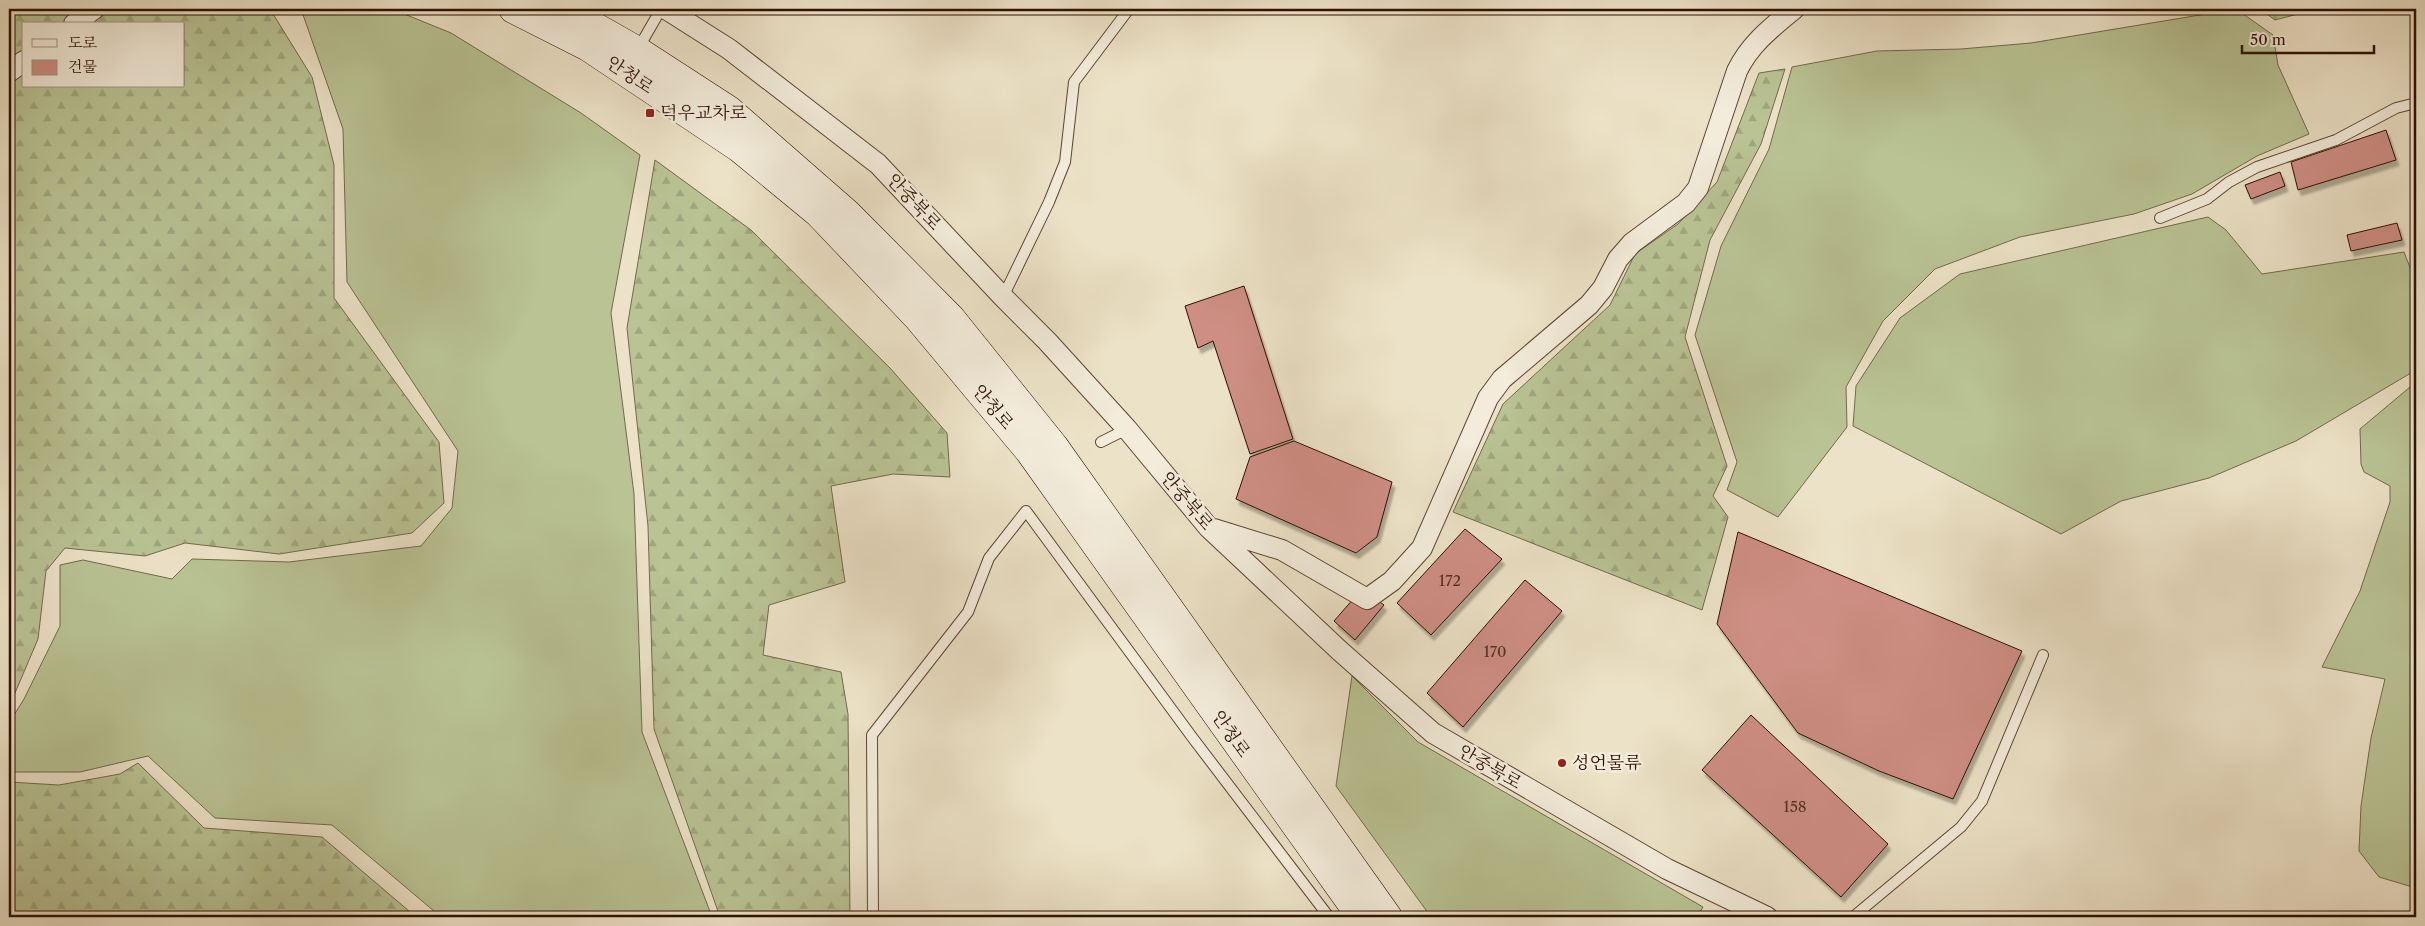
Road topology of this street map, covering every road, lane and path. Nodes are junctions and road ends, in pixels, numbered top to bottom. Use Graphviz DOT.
graph roads {
  1 [pos="94,9"];
  2 [pos="513,9"];
  3 [pos="564,9"];
  4 [pos="661,9"];
  5 [pos="666,9"];
  6 [pos="1129,9"];
  7 [pos="1794,9"];
  8 [pos="77,22"];
  9 [pos="630,59"];
  10 [pos="22,62"];
  11 [pos="9,72"];
  12 [pos="2416,103"];
  13 [pos="2160,218"];
  14 [pos="1003,297"];
  15 [pos="1127,429"];
  16 [pos="1101,442"];
  17 [pos="1209,528"];
  18 [pos="2043,655"];
  19 [pos="1735,910"];
  20 [pos="873,917"];
  21 [pos="1329,917"];
  22 [pos="1361,917"];
  23 [pos="1388,917"];
  24 [pos="1767,917"];
  25 [pos="1854,917"];
  1 -- 8 [label="street"];
  2 -- 9 [label="street, 안청로"];
  3 -- 9 [label="street, 안청로"];
  4 -- 9 [label="lane"];
  5 -- 14 [label="street, 안중북로"];
  6 -- 14 [label="lane"];
  7 -- 17 [label="street"];
  9 -- 22 [label="street, 안청로"];
  9 -- 23 [label="street, 안청로"];
  10 -- 11 [label="street"];
  12 -- 13 [label="lane"];
  14 -- 15 [label="street, 안중북로"];
  15 -- 16 [label="lane"];
  15 -- 17 [label="street, 안중북로"];
  17 -- 19 [label="street, 안중북로"];
  18 -- 25 [label="lane"];
  19 -- 24 [label="street, 안중북로"];
  20 -- 21 [label="lane"];
}
